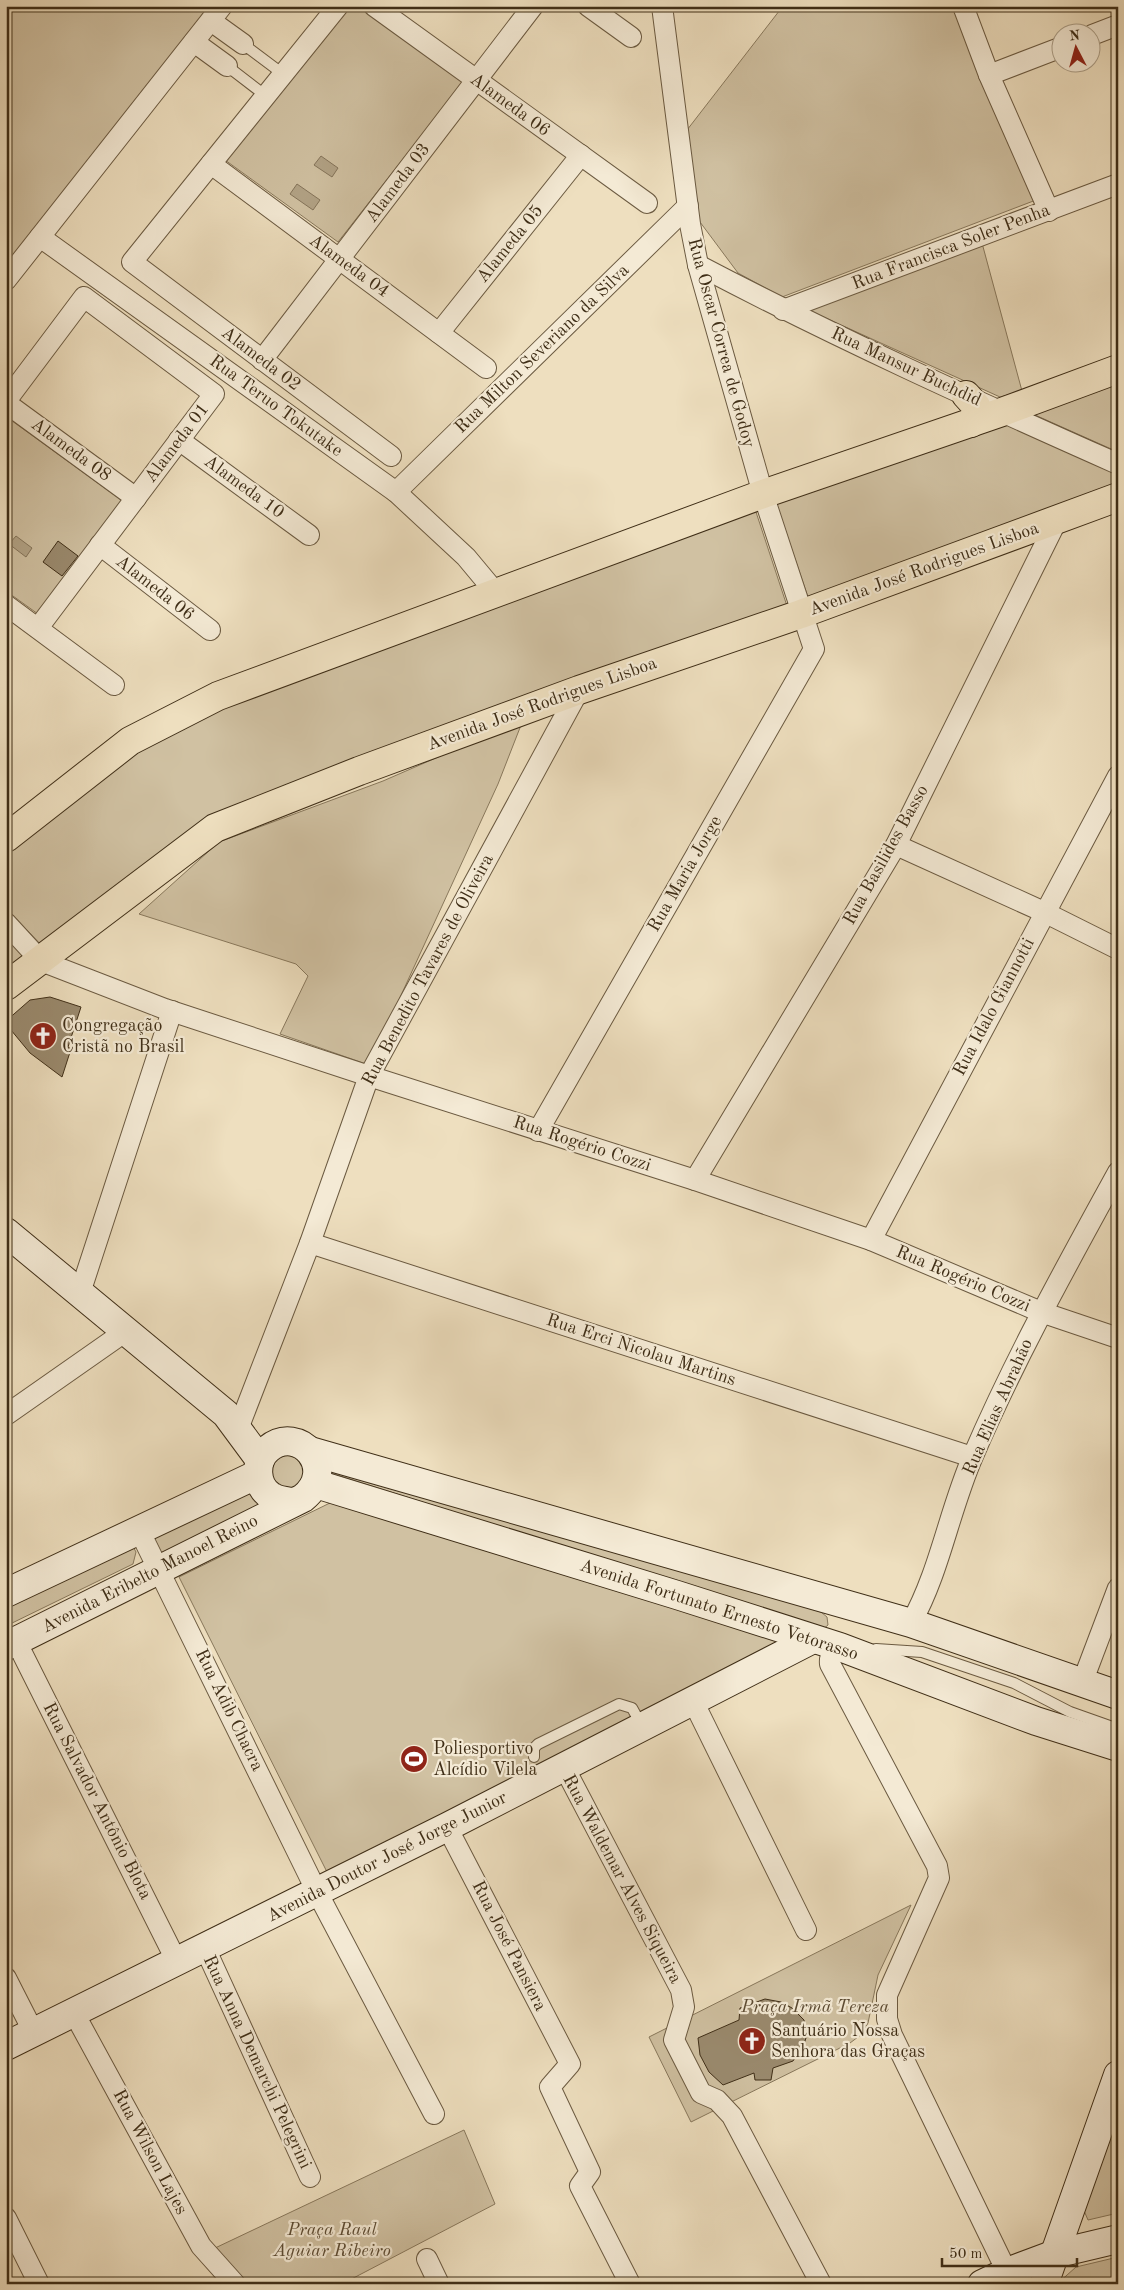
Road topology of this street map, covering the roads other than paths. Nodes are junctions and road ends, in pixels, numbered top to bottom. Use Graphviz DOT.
graph roads {
  1 [pos="338,6"];
  2 [pos="374,6"];
  3 [pos="533,6"];
  4 [pos="588,6"];
  5 [pos="662,6"];
  6 [pos="962,6"];
  7 [pos="216,13"];
  8 [pos="1118,25"];
  9 [pos="1102,31"];
  10 [pos="631,37"];
  11 [pos="194,42"];
  12 [pos="243,44"];
  13 [pos="1052,51"];
  14 [pos="227,66"];
  15 [pos="283,74"];
  16 [pos="989,75"];
  17 [pos="476,80"];
  18 [pos="266,96"];
  19 [pos="581,155"];
  20 [pos="211,164"];
  21 [pos="1118,184"];
  22 [pos="647,203"];
  23 [pos="688,206"];
  24 [pos="1048,211"];
  25 [pos="40,237"];
  26 [pos="339,259"];
  27 [pos="698,265"];
  28 [pos="6,280"];
  29 [pos="783,310"];
  30 [pos="439,332"];
  31 [pos="262,360"];
  32 [pos="486,368"];
  33 [pos="1118,369"];
  34 [pos="966,395"];
  35 [pos="6,402"];
  36 [pos="1002,412"];
  37 [pos="971,422"];
  38 [pos="179,440"];
  39 [pos="391,456"];
  40 [pos="1118,464"];
  41 [pos="396,492"];
  42 [pos="763,494"];
  43 [pos="1118,497"];
  44 [pos="136,498"];
  45 [pos="1057,520"];
  46 [pos="310,534"];
  47 [pos="100,545"];
  48 [pos="496,593"];
  49 [pos="6,605"];
  50 [pos="801,614"];
  51 [pos="38,628"];
  52 [pos="210,630"];
  53 [pos="114,685"];
  54 [pos="579,690"];
  55 [pos="1118,776"];
  56 [pos="6,838"];
  57 [pos="896,845"];
  58 [pos="1044,912"];
  59 [pos="6,923"];
  60 [pos="1118,949"];
  61 [pos="42,961"];
  62 [pos="6,986"];
  63 [pos="172,1011"];
  64 [pos="369,1076"];
  65 [pos="538,1131"];
  66 [pos="1118,1172"];
  67 [pos="695,1180"];
  68 [pos="6,1232"];
  69 [pos="870,1240"];
  70 [pos="310,1242"];
  71 [pos="80,1294"];
  72 [pos="1041,1312"];
  73 [pos="126,1331"];
  74 [pos="1118,1338"];
  75 [pos="6,1415"];
  76 [pos="236,1421"];
  77 [pos="301,1446"];
  78 [pos="972,1457"];
  79 [pos="259,1467"];
  80 [pos="316,1484"];
  81 [pos="293,1502"];
  82 [pos="140,1530"];
  83 [pos="160,1569"];
  84 [pos="1118,1588"];
  85 [pos="6,1593"];
  86 [pos="762,1622"];
  87 [pos="911,1623"];
  88 [pos="813,1638"];
  89 [pos="11,1643"];
  90 [pos="840,1647"];
  91 [pos="922,1652"];
  92 [pos="766,1663"];
  93 [pos="1082,1682"];
  94 [pos="1118,1695"];
  95 [pos="692,1701"];
  96 [pos="1070,1712"];
  97 [pos="642,1727"];
  98 [pos="1118,1729"];
  99 [pos="1092,1739"];
  100 [pos="1118,1747"];
  101 [pos="534,1757"];
  102 [pos="564,1767"];
  103 [pos="447,1827"];
  104 [pos="317,1892"];
  105 [pos="806,1930"];
  106 [pos="205,1948"];
  107 [pos="177,1962"];
  108 [pos="6,1978"];
  109 [pos="74,2013"];
  110 [pos="34,2033"];
  111 [pos="6,2046"];
  112 [pos="1118,2075"];
  113 [pos="434,2114"];
  114 [pos="310,2177"];
  115 [pos="6,2218"];
  116 [pos="1118,2239"];
  117 [pos="1055,2254"];
  118 [pos="427,2259"];
  119 [pos="1007,2272"];
  120 [pos="39,2284"];
  121 [pos="235,2284"];
  122 [pos="439,2284"];
  123 [pos="630,2284"];
  124 [pos="821,2284"];
  125 [pos="982,2284"];
  126 [pos="1044,2284"];
  1 -- 15 [label="street"];
  2 -- 17 [label="street, Alameda 06"];
  3 -- 17 [label="street, Alameda 03"];
  4 -- 10 [label="street"];
  5 -- 23 [label="street, Rua Oscar Correa de Godoy"];
  6 -- 16 [label="street"];
  7 -- 11 [label="street"];
  7 -- 12 [label="street"];
  8 -- 9 [label="street"];
  11 -- 14 [label="street"];
  11 -- 25 [label="street"];
  12 -- 15 [label="lane"];
  13 -- 16 [label="street"];
  14 -- 18 [label="lane"];
  15 -- 18 [label="street"];
  16 -- 24 [label="street"];
  17 -- 19 [label="street, Alameda 06"];
  17 -- 26 [label="street, Alameda 03"];
  18 -- 20 [label="street"];
  19 -- 22 [label="street, Alameda 06"];
  19 -- 30 [label="street, Alameda 05"];
  20 -- 26 [label="street, Alameda 04"];
  20 -- 31 [label="street, Alameda 02"];
  21 -- 24 [label="street, Rua Francisca Soler Penha"];
  23 -- 27 [label="street, Rua Oscar Correa de Godoy"];
  23 -- 41 [label="street, Rua Milton Severiano da Silva"];
  24 -- 29 [label="street, Rua Francisca Soler Penha"];
  25 -- 28 [label="street"];
  25 -- 41 [label="street, Rua Teruo Tokutake"];
  26 -- 30 [label="street, Alameda 04"];
  26 -- 31 [label="street, Alameda 03"];
  27 -- 29 [label="street, Rua Mansur Buchdid"];
  27 -- 42 [label="street, Rua Oscar Correa de Godoy"];
  29 -- 34 [label="street, Rua Mansur Buchdid"];
  30 -- 32 [label="street, Alameda 04"];
  31 -- 39 [label="street, Alameda 02"];
  33 -- 36 [label="main road"];
  34 -- 36 [label="street, Rua Mansur Buchdid"];
  34 -- 37 [label="main road"];
  35 -- 38 [label="street, Alameda 01"];
  35 -- 44 [label="street, Alameda 08"];
  36 -- 37 [label="main road"];
  36 -- 40 [label="street, Rua Mansur Buchdid"];
  37 -- 42 [label="main road"];
  38 -- 44 [label="street, Alameda 01"];
  38 -- 46 [label="street, Alameda 10"];
  41 -- 48 [label="street, Rua Teruo Tokutake"];
  42 -- 48 [label="main road"];
  42 -- 50 [label="street, Rua Oscar Correa de Godoy"];
  43 -- 45 [label="main road, Avenida José Rodrigues Lisboa"];
  44 -- 47 [label="street, Alameda 01"];
  45 -- 50 [label="main road, Avenida José Rodrigues Lisboa"];
  45 -- 57 [label="street, Rua Basilides Basso"];
  47 -- 51 [label="street, Alameda 01"];
  47 -- 52 [label="street, Alameda 06"];
  48 -- 56 [label="main road"];
  49 -- 51 [label="street"];
  50 -- 54 [label="main road, Avenida José Rodrigues Lisboa"];
  50 -- 65 [label="street, Rua Maria Jorge"];
  51 -- 53 [label="street"];
  54 -- 61 [label="main road, Avenida José Rodrigues Lisboa"];
  54 -- 64 [label="street, Rua Benedito Tavares de Oliveira"];
  55 -- 58 [label="street, Rua Idalo Giannotti"];
  57 -- 58 [label="street"];
  57 -- 67 [label="street, Rua Basilides Basso"];
  58 -- 60 [label="street"];
  58 -- 69 [label="street, Rua Idalo Giannotti"];
  59 -- 61 [label="street"];
  61 -- 62 [label="main road, Avenida José Rodrigues Lisboa"];
  61 -- 63 [label="street, Rua Rogério Cozzi"];
  63 -- 64 [label="street, Rua Rogério Cozzi"];
  63 -- 71 [label="street"];
  64 -- 65 [label="street, Rua Rogério Cozzi"];
  64 -- 70 [label="street, Rua Benedito Tavares de Oliveira"];
  65 -- 67 [label="street, Rua Rogério Cozzi"];
  66 -- 72 [label="street, Rua Elias Abrahão"];
  67 -- 69 [label="street, Rua Rogério Cozzi"];
  68 -- 71 [label="main road, Avenida Fortunato Ernesto Vetorasso"];
  69 -- 72 [label="street, Rua Rogério Cozzi"];
  70 -- 76 [label="street, Rua Benedito Tavares de Oliveira"];
  70 -- 78 [label="street, Rua Erci Nicolau Martins"];
  71 -- 73 [label="main road, Avenida Fortunato Ernesto Vetorasso"];
  72 -- 74 [label="street, Rua Rogério Cozzi"];
  72 -- 78 [label="street, Rua Elias Abrahão"];
  73 -- 75 [label="street"];
  73 -- 76 [label="main road, Avenida Fortunato Ernesto Vetorasso"];
  76 -- 77 [label="main road, Avenida Fortunato Ernesto Vetorasso"];
  76 -- 79 [label="main road, Avenida Fortunato Ernesto Vetorasso"];
  77 -- 79 [label="main road"];
  77 -- 80 [label="main road"];
  77 -- 87 [label="main road, Avenida Fortunato Ernesto Vetorasso"];
  78 -- 87 [label="street, Rua Elias Abrahão"];
  79 -- 81 [label="main road"];
  79 -- 82 [label="main road"];
  80 -- 81 [label="main road"];
  80 -- 86 [label="main road, Avenida Fortunato Ernesto Vetorasso"];
  81 -- 83 [label="main road, Avenida Eribelto Manoel Reino"];
  82 -- 83 [label="street, Rua Adib Chacra"];
  82 -- 85 [label="main road"];
  83 -- 89 [label="main road, Avenida Eribelto Manoel Reino"];
  83 -- 104 [label="street, Rua Adib Chacra"];
  84 -- 93 [label="street"];
  86 -- 88 [label="main road, Avenida Fortunato Ernesto Vetorasso"];
  86 -- 92 [label="main road"];
  87 -- 91 [label="lane"];
  87 -- 93 [label="main road, Avenida Fortunato Ernesto Vetorasso"];
  88 -- 90 [label="main road, Avenida Fortunato Ernesto Vetorasso"];
  88 -- 92 [label="main road, Avenida Doutor José Jorge Junior"];
  89 -- 107 [label="street, Rua Salvador Antônio Blota"];
  90 -- 91 [label="lane"];
  90 -- 99 [label="main road, Avenida Fortunato Ernesto Vetorasso"];
  90 -- 119 [label="street"];
  91 -- 96 [label="lane"];
  92 -- 95 [label="main road, Avenida Doutor José Jorge Junior"];
  93 -- 94 [label="main road, Avenida Fortunato Ernesto Vetorasso"];
  95 -- 97 [label="main road, Avenida Doutor José Jorge Junior"];
  95 -- 105 [label="street"];
  96 -- 98 [label="lane"];
  96 -- 99 [label="lane"];
  97 -- 101 [label="lane"];
  97 -- 102 [label="main road, Avenida Doutor José Jorge Junior"];
  99 -- 100 [label="main road, Avenida Fortunato Ernesto Vetorasso"];
  102 -- 103 [label="main road, Avenida Doutor José Jorge Junior"];
  102 -- 124 [label="street, Rua Waldemar Alves Siqueira"];
  103 -- 104 [label="main road, Avenida Doutor José Jorge Junior"];
  103 -- 123 [label="street, Rua José Pansiera"];
  104 -- 106 [label="main road, Avenida Doutor José Jorge Junior"];
  104 -- 113 [label="street, Rua Adib Chacra"];
  106 -- 107 [label="main road, Avenida Doutor José Jorge Junior"];
  106 -- 114 [label="street, Rua Anna Demarchi Pelegrini"];
  107 -- 109 [label="main road, Avenida Doutor José Jorge Junior"];
  108 -- 110 [label="street"];
  109 -- 110 [label="main road, Avenida Doutor José Jorge Junior"];
  109 -- 121 [label="street, Rua Wilson Lajes"];
  110 -- 111 [label="main road, Avenida Doutor José Jorge Junior"];
  112 -- 117 [label="main road"];
  115 -- 120 [label="street"];
  116 -- 117 [label="main road"];
  117 -- 119 [label="main road"];
  117 -- 126 [label="main road"];
  118 -- 122 [label="street"];
  119 -- 125 [label="main road"];
}
